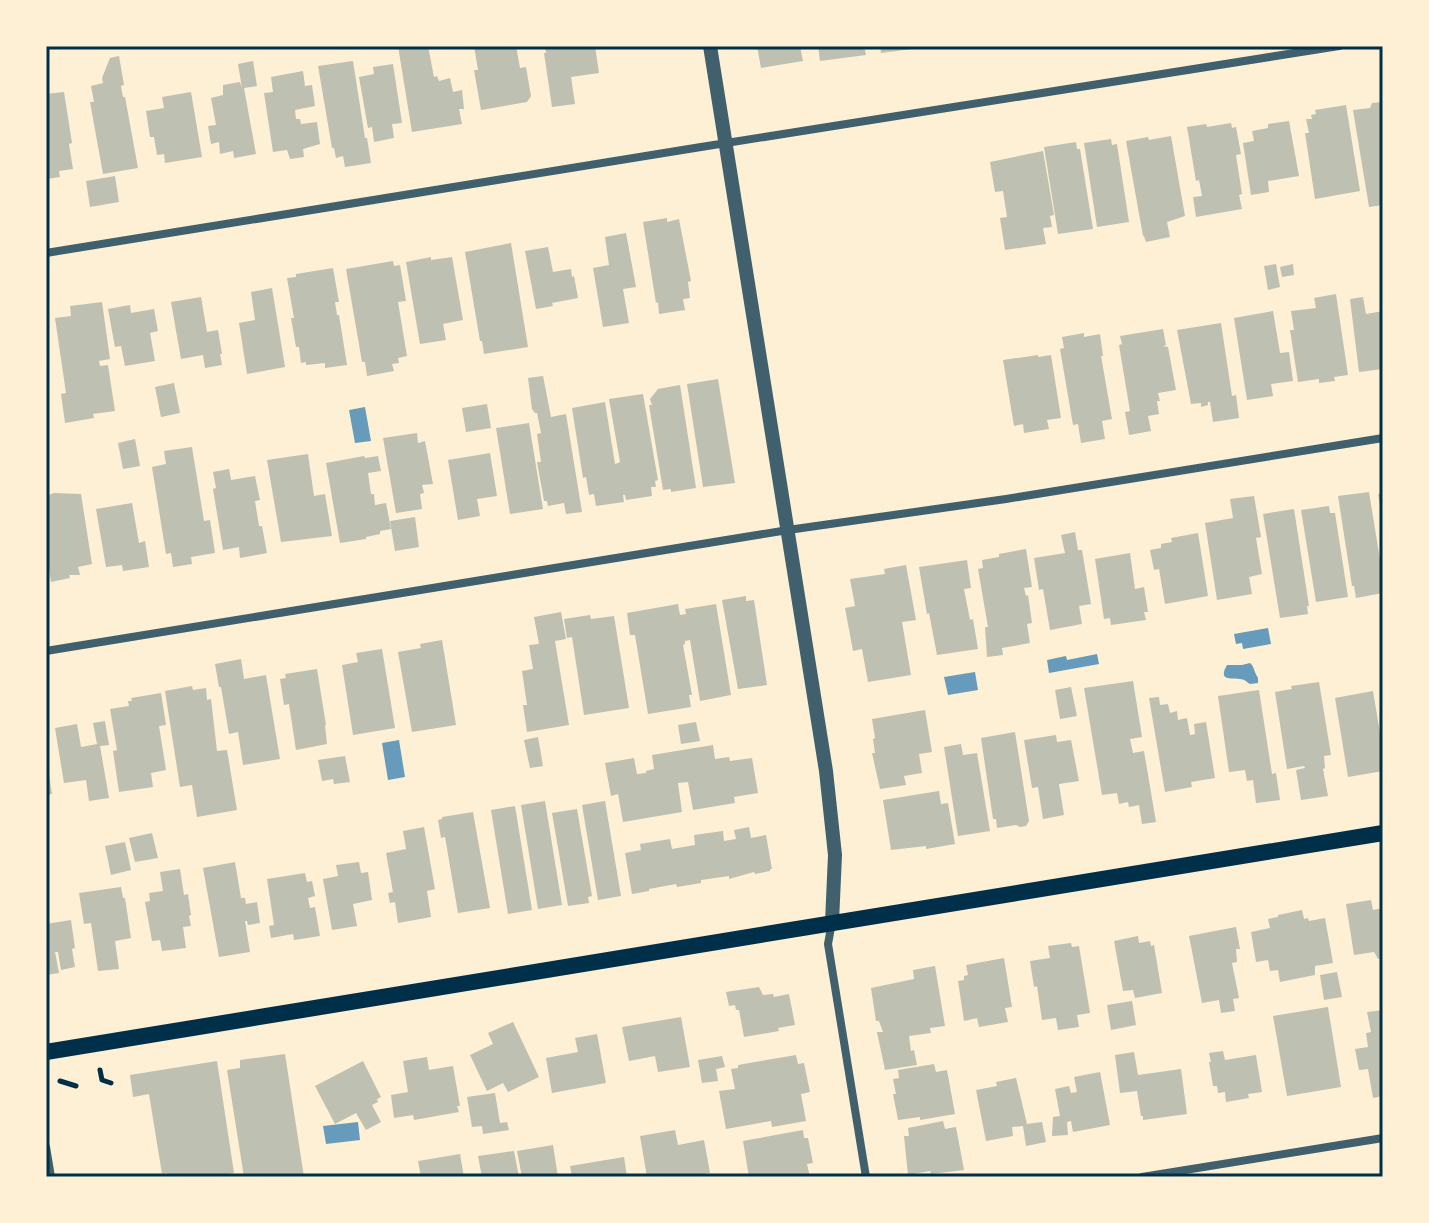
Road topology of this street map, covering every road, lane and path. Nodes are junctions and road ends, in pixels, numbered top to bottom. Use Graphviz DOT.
graph roads {
  1 [pos="710,46"];
  2 [pos="1339,46"];
  3 [pos="726,143"];
  4 [pos="46,253"];
  5 [pos="1383,438"];
  6 [pos="788,530"];
  7 [pos="46,651"];
  8 [pos="1383,833"];
  9 [pos="832,922"];
  10 [pos="46,1052"];
  11 [pos="100,1070"];
  12 [pos="60,1081"];
  13 [pos="111,1083"];
  14 [pos="76,1086"];
  15 [pos="1383,1138"];
  16 [pos="46,1147"];
  17 [pos="51,1177"];
  18 [pos="866,1177"];
  19 [pos="1142,1177"];
  1 -- 3 [label="street"];
  2 -- 3 [label="street"];
  3 -- 4 [label="street"];
  3 -- 6 [label="street"];
  5 -- 6 [label="street"];
  6 -- 7 [label="street"];
  6 -- 9 [label="street"];
  8 -- 9 [label="main road"];
  9 -- 10 [label="main road"];
  9 -- 18 [label="street"];
  11 -- 13 [label="path"];
  12 -- 14 [label="path"];
  15 -- 19 [label="street"];
  16 -- 17 [label="street"];
}
